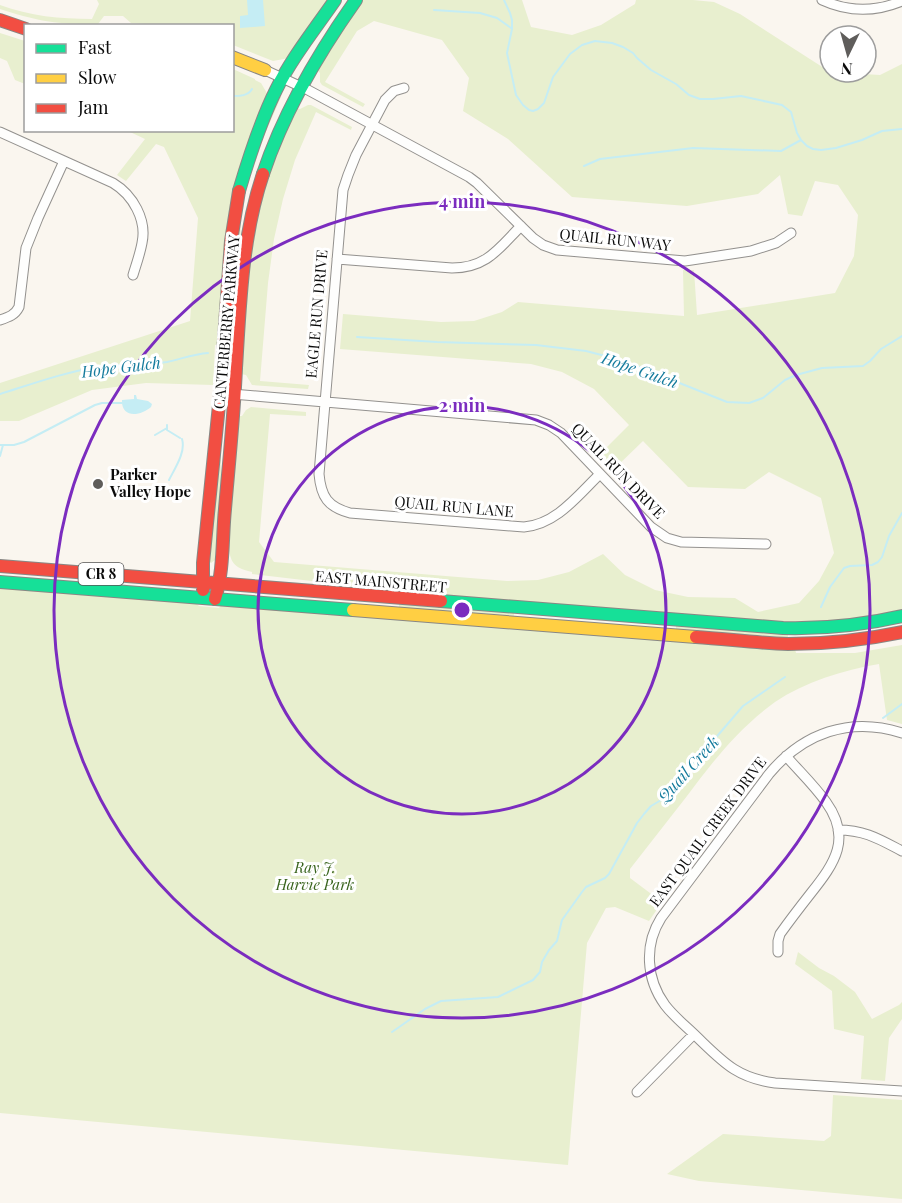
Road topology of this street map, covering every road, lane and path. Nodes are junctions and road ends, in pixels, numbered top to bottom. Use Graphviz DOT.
graph roads {
  1 [pos="335,0"];
  2 [pos="356,0"];
  3 [pos="822,0"];
  4 [pos="902,1"];
  5 [pos="0,20"];
  6 [pos="24,28"];
  7 [pos="234,58"];
  8 [pos="265,70"];
  9 [pos="283,79"];
  10 [pos="300,86"];
  11 [pos="404,88"];
  12 [pos="372,124"];
  13 [pos="0,132"];
  14 [pos="64,161"];
  15 [pos="521,226"];
  16 [pos="791,233"];
  17 [pos="337,259"];
  18 [pos="133,275"];
  19 [pos="0,320"];
  20 [pos="225,328"];
  21 [pos="235,395"];
  22 [pos="325,402"];
  23 [pos="600,474"];
  24 [pos="323,504"];
  25 [pos="766,544"];
  26 [pos="0,566"];
  27 [pos="0,582"];
  28 [pos="202,582"];
  29 [pos="220,584"];
  30 [pos="209,599"];
  31 [pos="902,616"];
  32 [pos="902,632"];
  33 [pos="902,733"];
  34 [pos="786,756"];
  35 [pos="838,830"];
  36 [pos="902,851"];
  37 [pos="778,952"];
  38 [pos="694,1034"];
  39 [pos="902,1091"];
  40 [pos="637,1092"];
  1 -- 9 [label="main road, CANTERBERRY PARKWAY"];
  2 -- 10 [label="main road, CANTERBERRY PARKWAY"];
  3 -- 4 [label="street"];
  5 -- 6 [label="main road"];
  7 -- 8 [label="main road"];
  8 -- 9 [label="street, QUAIL RUN WAY"];
  9 -- 10 [label="street, QUAIL RUN WAY"];
  9 -- 20 [label="main road, CANTERBERRY PARKWAY"];
  10 -- 12 [label="street, QUAIL RUN WAY"];
  10 -- 21 [label="main road, CANTERBERRY PARKWAY"];
  11 -- 12 [label="street, EAGLE RUN DRIVE"];
  12 -- 15 [label="street, QUAIL RUN WAY"];
  12 -- 17 [label="street, EAGLE RUN DRIVE"];
  13 -- 14 [label="street"];
  14 -- 18 [label="street"];
  14 -- 19 [label="street"];
  15 -- 16 [label="street, QUAIL RUN WAY"];
  15 -- 17 [label="street"];
  17 -- 22 [label="street, EAGLE RUN DRIVE"];
  20 -- 21 [label="street"];
  20 -- 28 [label="main road, CANTERBERRY PARKWAY"];
  21 -- 22 [label="street, QUAIL RUN DRIVE"];
  21 -- 29 [label="main road, CANTERBERRY PARKWAY"];
  22 -- 23 [label="street, QUAIL RUN DRIVE"];
  22 -- 24 [label="street, EAGLE RUN DRIVE"];
  23 -- 24 [label="street, QUAIL RUN LANE"];
  23 -- 25 [label="street, QUAIL RUN DRIVE"];
  26 -- 28 [label="main road, EAST MAINSTREET / CR 8"];
  27 -- 30 [label="main road, EAST MAINSTREET / CR 8"];
  28 -- 29 [label="main road, EAST MAINSTREET"];
  28 -- 30 [label="main road, CANTERBERRY PARKWAY"];
  29 -- 30 [label="main road, CANTERBERRY PARKWAY"];
  29 -- 31 [label="main road, EAST MAINSTREET"];
  30 -- 32 [label="main road, EAST MAINSTREET"];
  33 -- 34 [label="street, EAST QUAIL CREEK DRIVE"];
  34 -- 35 [label="street"];
  34 -- 38 [label="street, EAST QUAIL CREEK DRIVE"];
  35 -- 36 [label="street"];
  35 -- 37 [label="street"];
  38 -- 39 [label="street, EAST QUAIL CREEK DRIVE"];
  38 -- 40 [label="street"];
}
